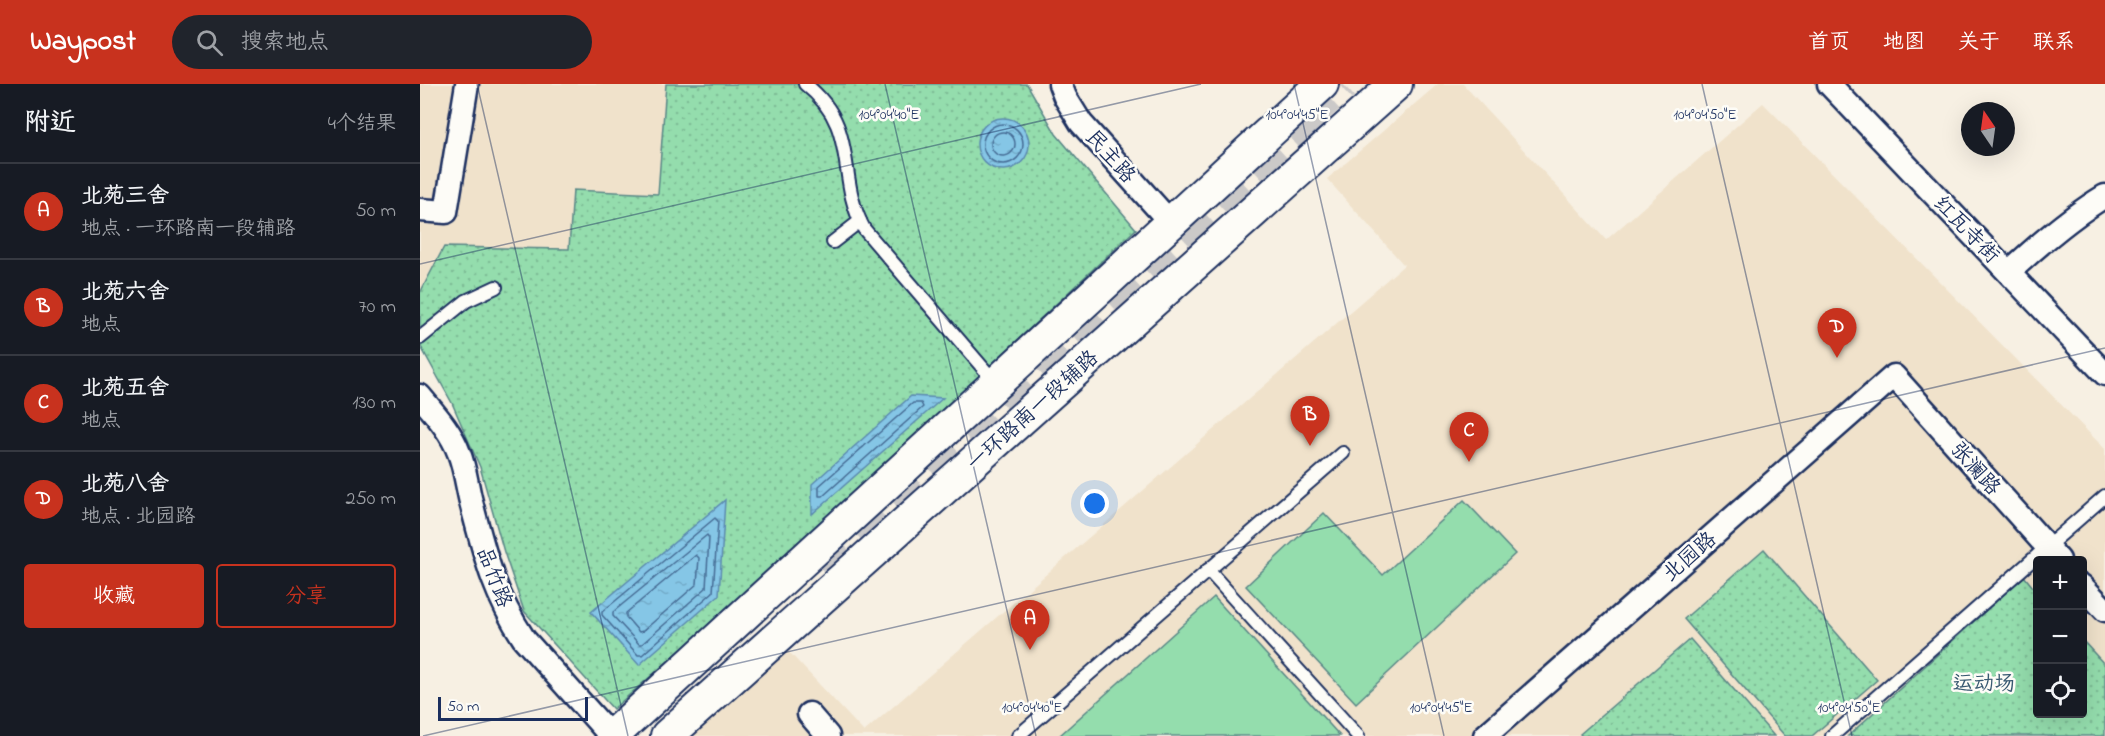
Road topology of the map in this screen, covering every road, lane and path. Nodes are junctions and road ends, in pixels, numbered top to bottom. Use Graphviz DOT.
graph roads {
  1 [pos="466,84"];
  2 [pos="805,84"];
  3 [pos="1060,84"];
  4 [pos="1322,84"];
  5 [pos="1396,84"];
  6 [pos="1829,84"];
  7 [pos="2105,196"];
  8 [pos="420,210"];
  9 [pos="860,221"];
  10 [pos="1170,222"];
  11 [pos="833,242"];
  12 [pos="2009,272"];
  13 [pos="496,287"];
  14 [pos="420,338"];
  15 [pos="2105,374"];
  16 [pos="1893,376"];
  17 [pos="996,383"];
  18 [pos="420,396"];
  19 [pos="1343,453"];
  20 [pos="2105,496"];
  21 [pos="2053,554"];
  22 [pos="1208,570"];
  23 [pos="2087,591"];
  24 [pos="2105,610"];
  25 [pos="809,714"];
  26 [pos="612,736"];
  27 [pos="667,736"];
  28 [pos="828,736"];
  29 [pos="1018,736"];
  30 [pos="1358,736"];
  31 [pos="1485,736"];
  32 [pos="1832,736"];
  1 -- 8 [label="street"];
  2 -- 9 [label="lane"];
  3 -- 10 [label="street, 民主路"];
  4 -- 10 [label="main road, 一环路南一段辅路"];
  5 -- 27 [label="main road, 一环路南一段辅路"];
  6 -- 12 [label="street, 红瓦寺街"];
  7 -- 12 [label="street"];
  9 -- 11 [label="lane"];
  9 -- 17 [label="lane"];
  10 -- 17 [label="main road, 一环路南一段辅路"];
  12 -- 15 [label="street, 红瓦寺街"];
  13 -- 14 [label="lane"];
  16 -- 21 [label="street, 张澜路"];
  16 -- 31 [label="street, 北园路"];
  17 -- 26 [label="main road, 一环路南一段辅路"];
  18 -- 26 [label="street, 品竹路"];
  19 -- 22 [label="lane"];
  20 -- 21 [label="lane"];
  21 -- 32 [label="lane"];
  22 -- 29 [label="lane"];
  22 -- 30 [label="lane"];
  23 -- 24 [label="street"];
  25 -- 28 [label="street"];
}
